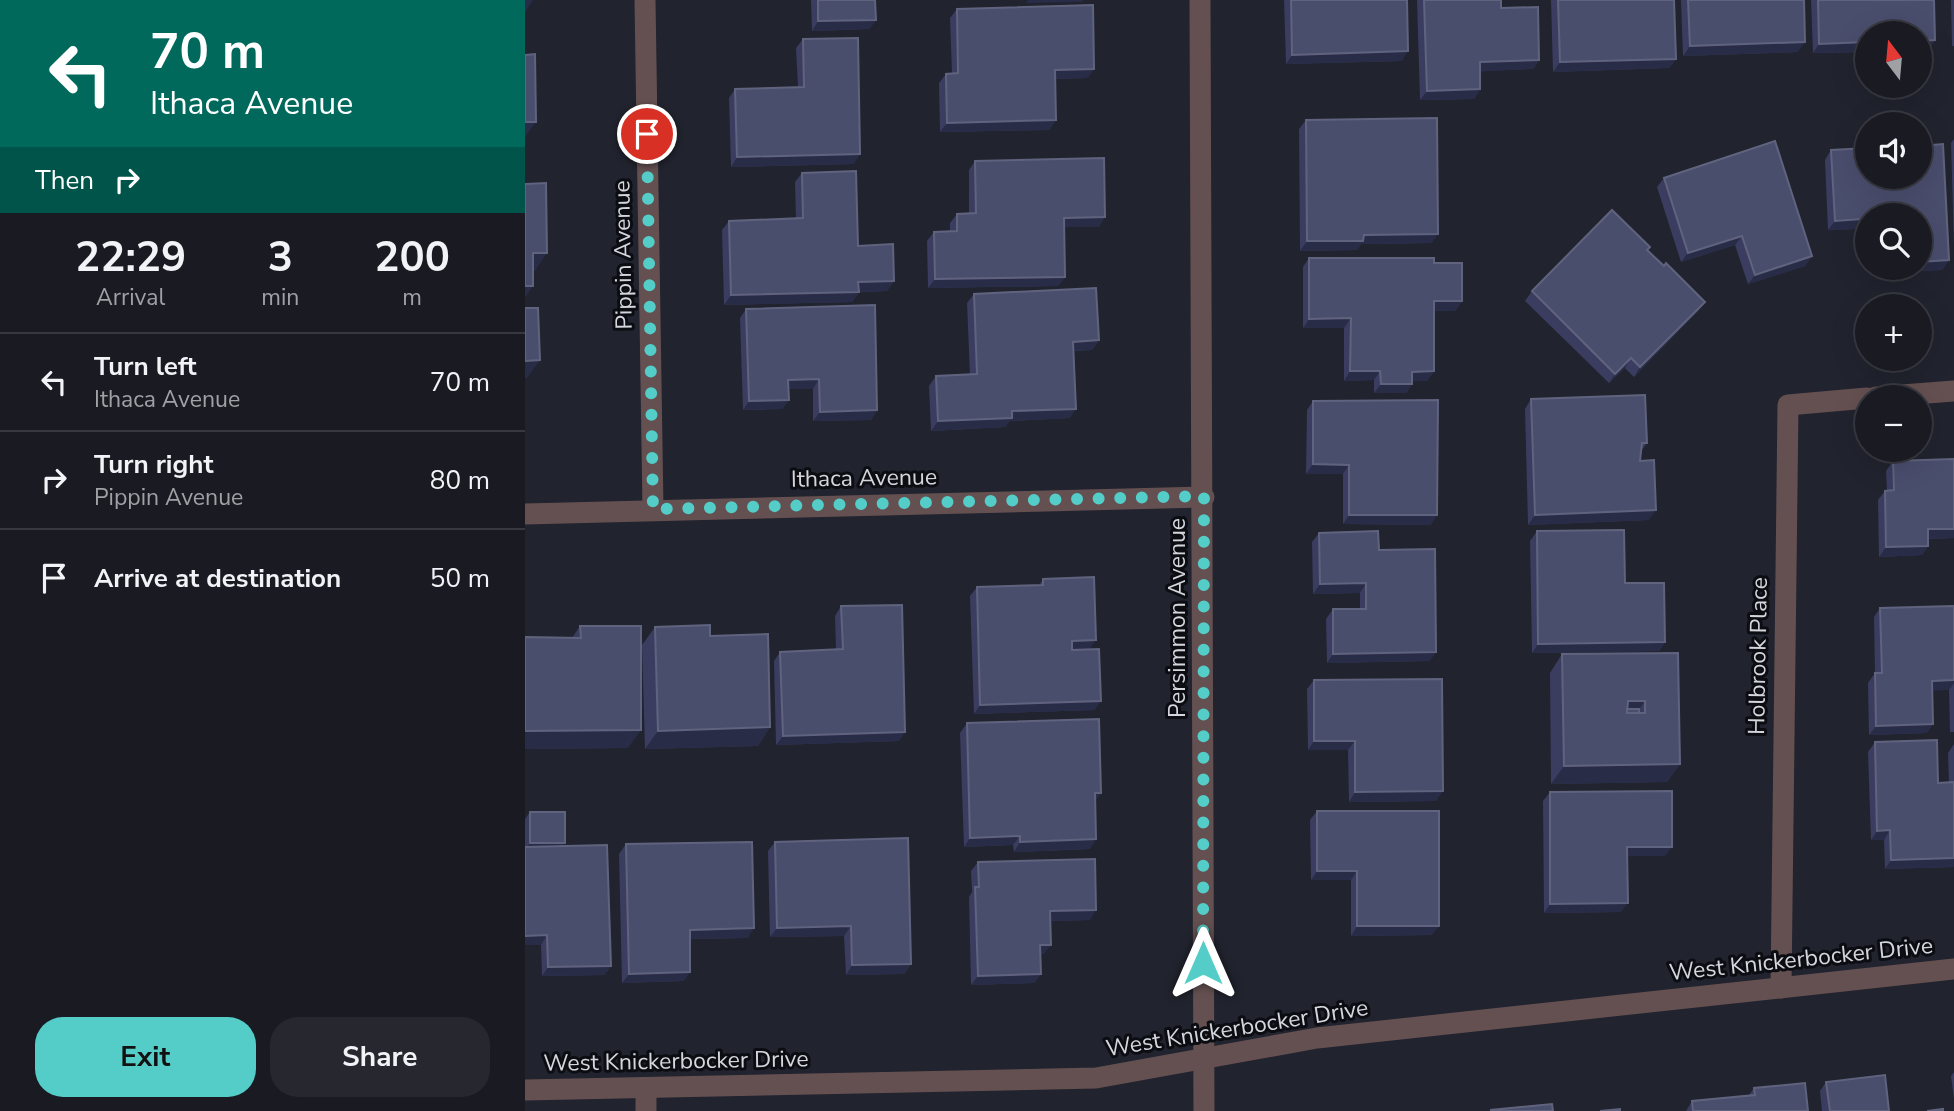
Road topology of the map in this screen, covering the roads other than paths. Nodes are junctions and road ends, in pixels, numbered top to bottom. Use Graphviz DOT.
graph roads {
  1 [pos="645,0"];
  2 [pos="1200,0"];
  3 [pos="1954,391"];
  4 [pos="1932,393"];
  5 [pos="1855,399"];
  6 [pos="1204,496"];
  7 [pos="653,509"];
  8 [pos="525,514"];
  9 [pos="1954,969"];
  10 [pos="1781,988"];
  11 [pos="1202,1058"];
  12 [pos="646,1088"];
  13 [pos="525,1090"];
  14 [pos="646,1111"];
  15 [pos="1204,1111"];
  1 -- 7 [label="street, Pippin Avenue"];
  2 -- 6 [label="street, Persimmon Avenue"];
  3 -- 4 [label="street"];
  5 -- 10 [label="street, Holbrook Place"];
  6 -- 7 [label="street, Ithaca Avenue"];
  6 -- 11 [label="street, Persimmon Avenue"];
  7 -- 8 [label="street, Ithaca Avenue"];
  9 -- 10 [label="street, West Knickerbocker Drive"];
  10 -- 11 [label="street, West Knickerbocker Drive"];
  11 -- 12 [label="street, West Knickerbocker Drive"];
  11 -- 15 [label="street, Persimmon Avenue"];
  12 -- 13 [label="street, West Knickerbocker Drive"];
  12 -- 14 [label="street"];
}
